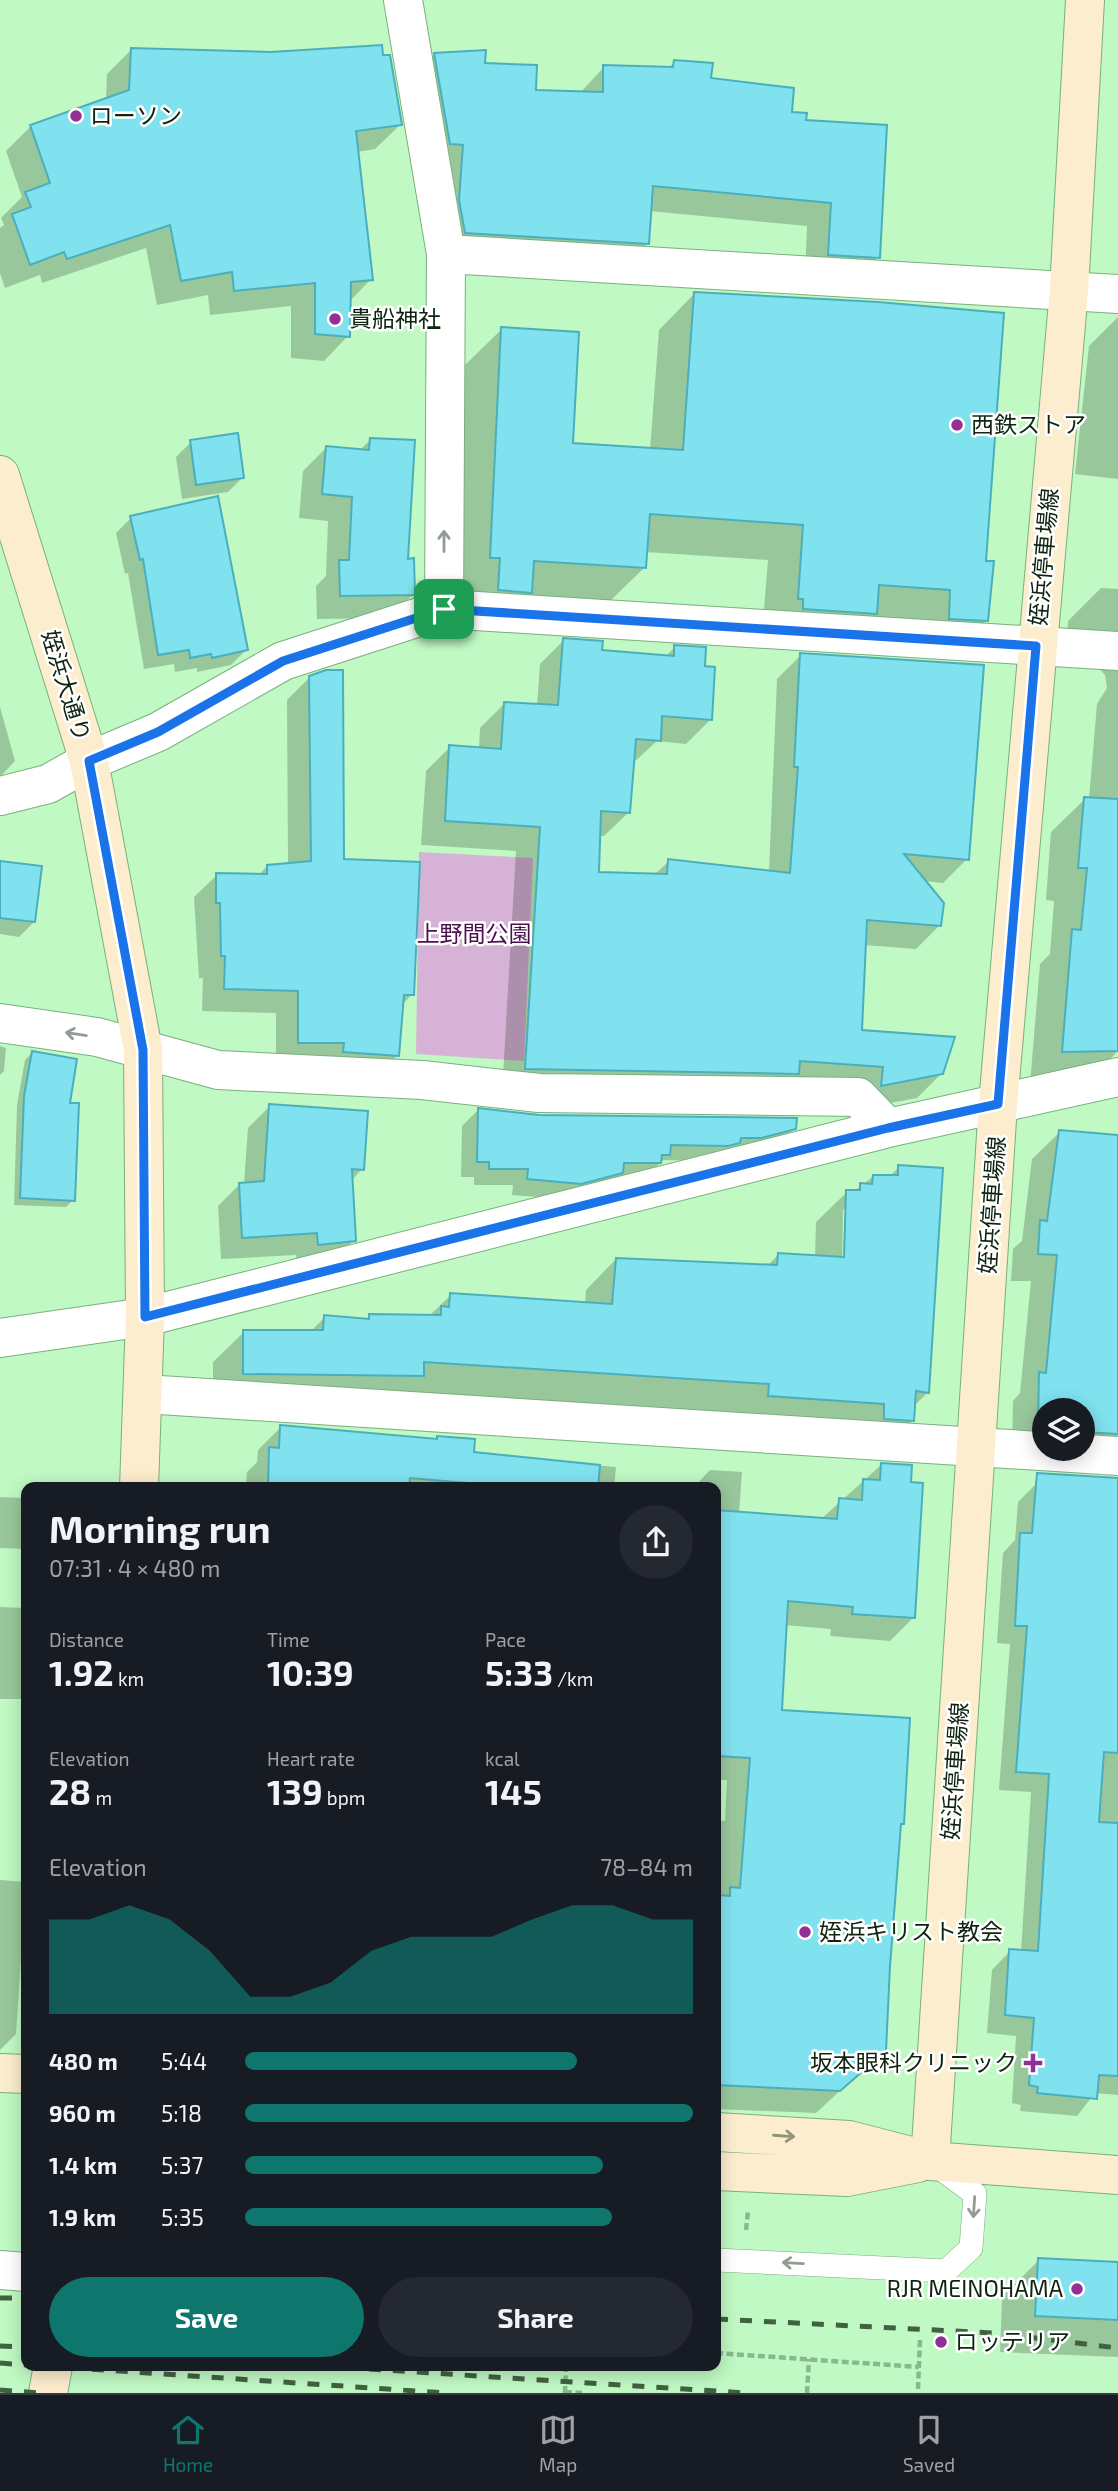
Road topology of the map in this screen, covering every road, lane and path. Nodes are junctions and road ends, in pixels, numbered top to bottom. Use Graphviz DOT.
graph roads {
  1 [pos="403,0"];
  2 [pos="1085,0"];
  3 [pos="446,254"];
  4 [pos="1069,290"];
  5 [pos="1118,294"];
  6 [pos="0,475"];
  7 [pos="444,609"];
  8 [pos="1036,646"];
  9 [pos="1118,650"];
  10 [pos="89,761"];
  11 [pos="0,796"];
  12 [pos="0,1023"];
  13 [pos="143,1050"];
  14 [pos="1118,1077"];
  15 [pos="998,1104"];
  16 [pos="888,1128"];
  17 [pos="145,1317"];
  18 [pos="0,1338"];
  19 [pos="144,1394"];
  20 [pos="976,1446"];
  21 [pos="1118,1456"];
  22 [pos="139,1482"];
  23 [pos="0,2073"];
  24 [pos="21,2074"];
  25 [pos="721,2132"];
  26 [pos="930,2161"];
  27 [pos="721,2171"];
  28 [pos="1118,2175"];
  29 [pos="748,2208"];
  30 [pos="721,2259"];
  31 [pos="744,2261"];
  32 [pos="0,2270"];
  33 [pos="21,2272"];
  34 [pos="920,2340"];
  35 [pos="721,2353"];
  36 [pos="809,2360"];
  37 [pos="919,2367"];
  38 [pos="53,2371"];
  39 [pos="566,2371"];
  40 [pos="918,2389"];
  41 [pos="565,2392"];
  42 [pos="48,2393"];
  43 [pos="582,2393"];
  44 [pos="807,2393"];
  1 -- 3 [label="street"];
  2 -- 4 [label="street, 姪浜停車場線"];
  3 -- 4 [label="street"];
  7 -- 3 [label="street, one-way"];
  4 -- 5 [label="street"];
  4 -- 8 [label="street, 姪浜停車場線"];
  6 -- 10 [label="street, 姪浜大通り"];
  7 -- 8 [label="street"];
  7 -- 10 [label="street"];
  8 -- 9 [label="street"];
  8 -- 15 [label="street, 姪浜停車場線"];
  10 -- 11 [label="street"];
  10 -- 13 [label="street, 姪浜大通り"];
  13 -- 12 [label="street, one-way"];
  13 -- 16 [label="street"];
  13 -- 17 [label="street, 姪浜大通り"];
  14 -- 15 [label="street"];
  15 -- 16 [label="street"];
  15 -- 20 [label="street, 姪浜停車場線"];
  16 -- 17 [label="street"];
  17 -- 18 [label="street"];
  17 -- 19 [label="street, 姪浜大通り"];
  19 -- 20 [label="street"];
  19 -- 22 [label="street, 姪浜大通り"];
  20 -- 21 [label="street"];
  20 -- 26 [label="street, 姪浜停車場線"];
  23 -- 24 [label="street"];
  25 -- 26 [label="street, one-way"];
  26 -- 27 [label="street"];
  26 -- 28 [label="street"];
  26 -- 31 [label="lane, one-way"];
  29 -- 31 [label="path"];
  30 -- 31 [label="lane"];
  32 -- 33 [label="street"];
  34 -- 37 [label="path"];
  35 -- 36 [label="path"];
  36 -- 37 [label="path"];
  36 -- 44 [label="path"];
  37 -- 40 [label="path"];
  38 -- 42 [label="street"];
  39 -- 41 [label="path"];
  41 -- 43 [label="path"];
}
